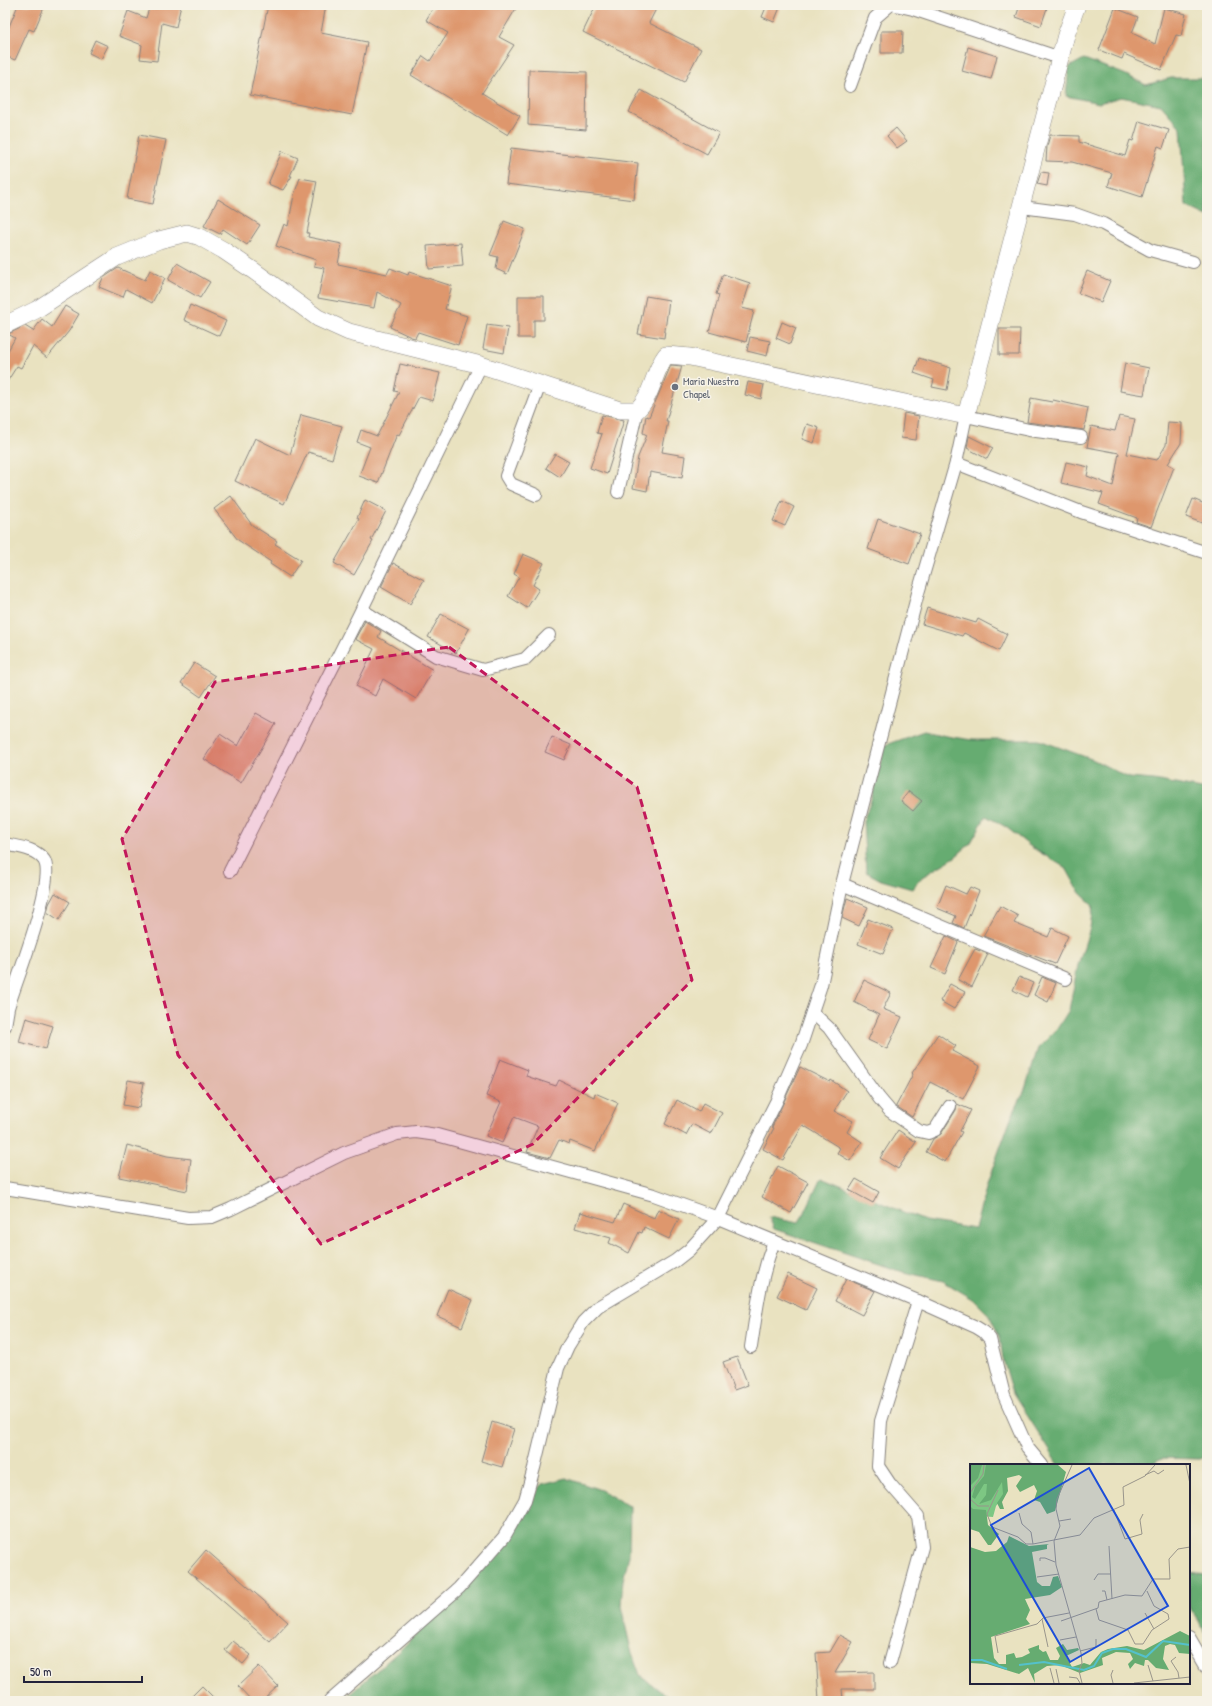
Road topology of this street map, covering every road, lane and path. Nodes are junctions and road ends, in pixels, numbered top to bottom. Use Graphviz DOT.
graph roads {
  1 [pos="890,5"];
  2 [pos="895,5"];
  3 [pos="1077,5"];
  4 [pos="1060,58"];
  5 [pos="850,86"];
  6 [pos="1022,207"];
  7 [pos="1193,262"];
  8 [pos="5,325"];
  9 [pos="481,365"];
  10 [pos="540,384"];
  11 [pos="637,410"];
  12 [pos="966,416"];
  13 [pos="1081,437"];
  14 [pos="956,463"];
  15 [pos="618,492"];
  16 [pos="536,495"];
  17 [pos="1207,552"];
  18 [pos="362,610"];
  19 [pos="549,635"];
  20 [pos="5,844"];
  21 [pos="230,871"];
  22 [pos="842,884"];
  23 [pos="1066,979"];
  24 [pos="812,1012"];
  25 [pos="5,1026"];
  26 [pos="950,1106"];
  27 [pos="5,1188"];
  28 [pos="718,1218"];
  29 [pos="774,1241"];
  30 [pos="918,1301"];
  31 [pos="751,1347"];
  32 [pos="1041,1464"];
  33 [pos="1190,1639"];
  34 [pos="890,1663"];
  35 [pos="1207,1668"];
  36 [pos="330,1701"];
  1 -- 5 [label="street"];
  2 -- 4 [label="street"];
  3 -- 4 [label="street"];
  4 -- 6 [label="street"];
  6 -- 7 [label="street"];
  6 -- 12 [label="street"];
  8 -- 9 [label="street"];
  9 -- 10 [label="street"];
  9 -- 18 [label="street"];
  10 -- 11 [label="street"];
  10 -- 16 [label="street"];
  11 -- 12 [label="street"];
  11 -- 15 [label="street"];
  12 -- 13 [label="street"];
  12 -- 14 [label="street"];
  14 -- 17 [label="street"];
  14 -- 22 [label="street"];
  18 -- 19 [label="street"];
  18 -- 21 [label="street"];
  20 -- 25 [label="street"];
  22 -- 23 [label="street"];
  22 -- 24 [label="street"];
  24 -- 26 [label="street"];
  24 -- 28 [label="street"];
  27 -- 28 [label="street"];
  28 -- 29 [label="street"];
  28 -- 36 [label="street"];
  29 -- 30 [label="street"];
  29 -- 31 [label="street"];
  30 -- 32 [label="street"];
  30 -- 34 [label="street"];
  33 -- 35 [label="street"];
}
